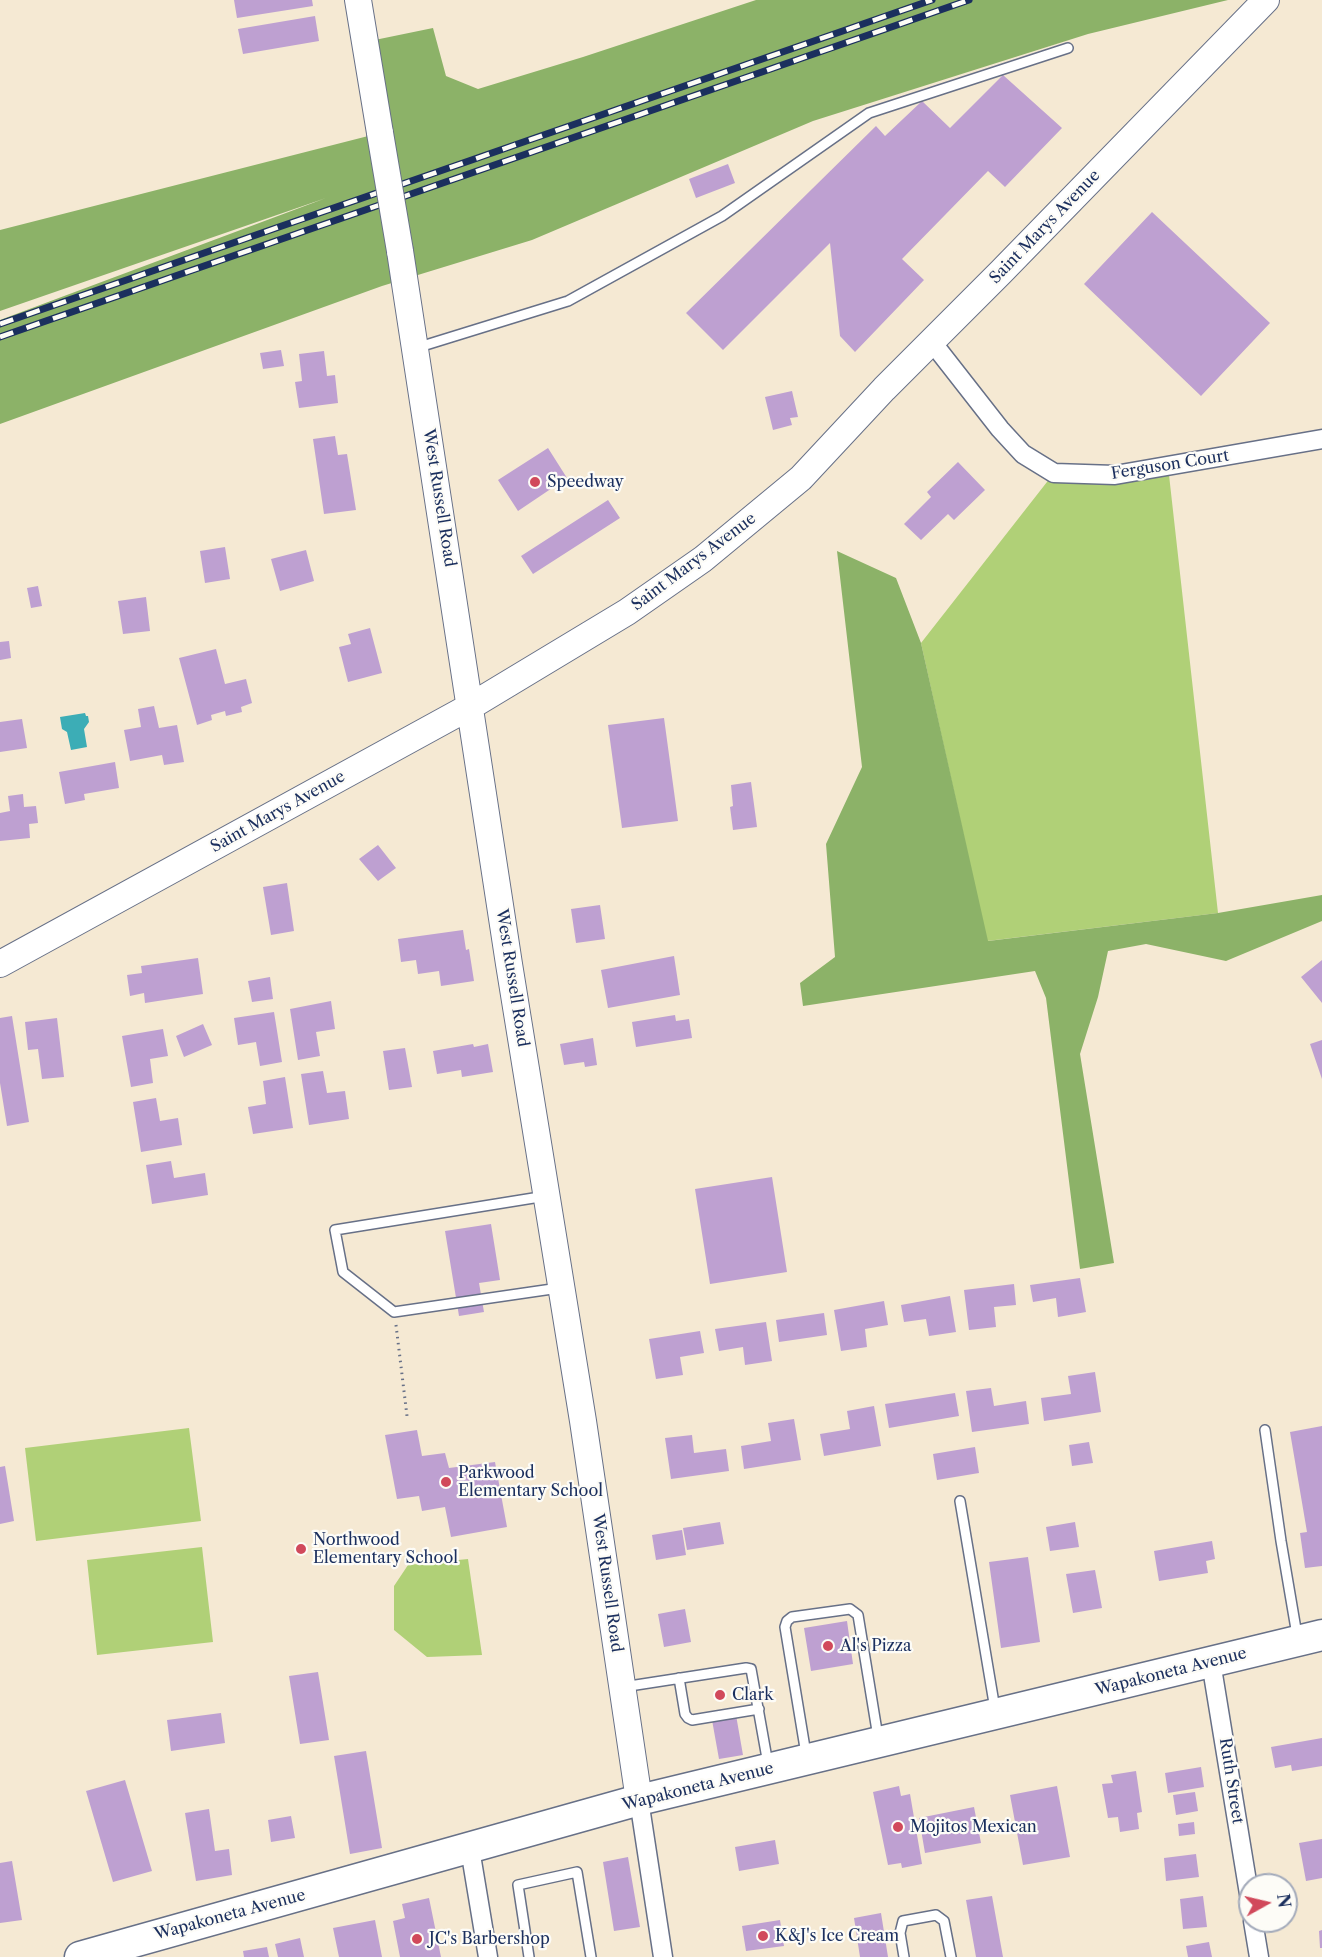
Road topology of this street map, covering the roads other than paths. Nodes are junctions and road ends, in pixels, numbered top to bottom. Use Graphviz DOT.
graph roads {
  1 [pos="358,0"];
  2 [pos="1266,0"];
  3 [pos="1068,48"];
  4 [pos="932,342"];
  5 [pos="416,348"];
  6 [pos="1322,439"];
  7 [pos="471,706"];
  8 [pos="0,964"];
  9 [pos="548,1196"];
  10 [pos="562,1287"];
  11 [pos="1265,1430"];
  12 [pos="960,1501"];
  13 [pos="1310,1638"];
  14 [pos="1211,1662"];
  15 [pos="679,1678"];
  16 [pos="622,1688"];
  17 [pos="759,1709"];
  18 [pos="996,1714"];
  19 [pos="879,1742"];
  20 [pos="806,1760"];
  21 [pos="768,1769"];
  22 [pos="639,1800"];
  23 [pos="470,1849"];
  24 [pos="1246,1873"];
  25 [pos="1255,1933"];
  26 [pos="80,1957"];
  27 [pos="488,1957"];
  28 [pos="529,1957"];
  29 [pos="591,1957"];
  30 [pos="663,1957"];
  31 [pos="904,1957"];
  32 [pos="951,1957"];
  33 [pos="1259,1957"];
  1 -- 5 [label="main road, West Russell Road, bridge"];
  2 -- 4 [label="main road, Saint Marys Avenue"];
  3 -- 5 [label="lane"];
  4 -- 6 [label="street, Ferguson Court"];
  4 -- 7 [label="main road, Saint Marys Avenue"];
  5 -- 7 [label="main road, West Russell Road"];
  7 -- 8 [label="main road, Saint Marys Avenue"];
  7 -- 9 [label="main road, West Russell Road"];
  9 -- 10 [label="main road, West Russell Road"];
  9 -- 10 [label="lane"];
  10 -- 16 [label="main road, West Russell Road"];
  11 -- 13 [label="lane"];
  12 -- 18 [label="lane"];
  13 -- 14 [label="main road, Wapakoneta Avenue"];
  14 -- 18 [label="main road, Wapakoneta Avenue"];
  14 -- 24 [label="street, Ruth Street"];
  15 -- 16 [label="lane"];
  15 -- 17 [label="lane"];
  15 -- 17 [label="lane"];
  16 -- 22 [label="main road, West Russell Road"];
  17 -- 21 [label="lane"];
  18 -- 19 [label="main road, Wapakoneta Avenue"];
  19 -- 20 [label="main road, Wapakoneta Avenue"];
  19 -- 20 [label="lane"];
  20 -- 21 [label="main road, Wapakoneta Avenue"];
  21 -- 22 [label="main road, Wapakoneta Avenue"];
  22 -- 23 [label="main road, Wapakoneta Avenue"];
  22 -- 30 [label="street, West Russell Road"];
  23 -- 26 [label="main road, Wapakoneta Avenue"];
  23 -- 27 [label="street"];
  25 -- 33 [label="street"];
  28 -- 29 [label="lane"];
  31 -- 32 [label="lane"];
}
